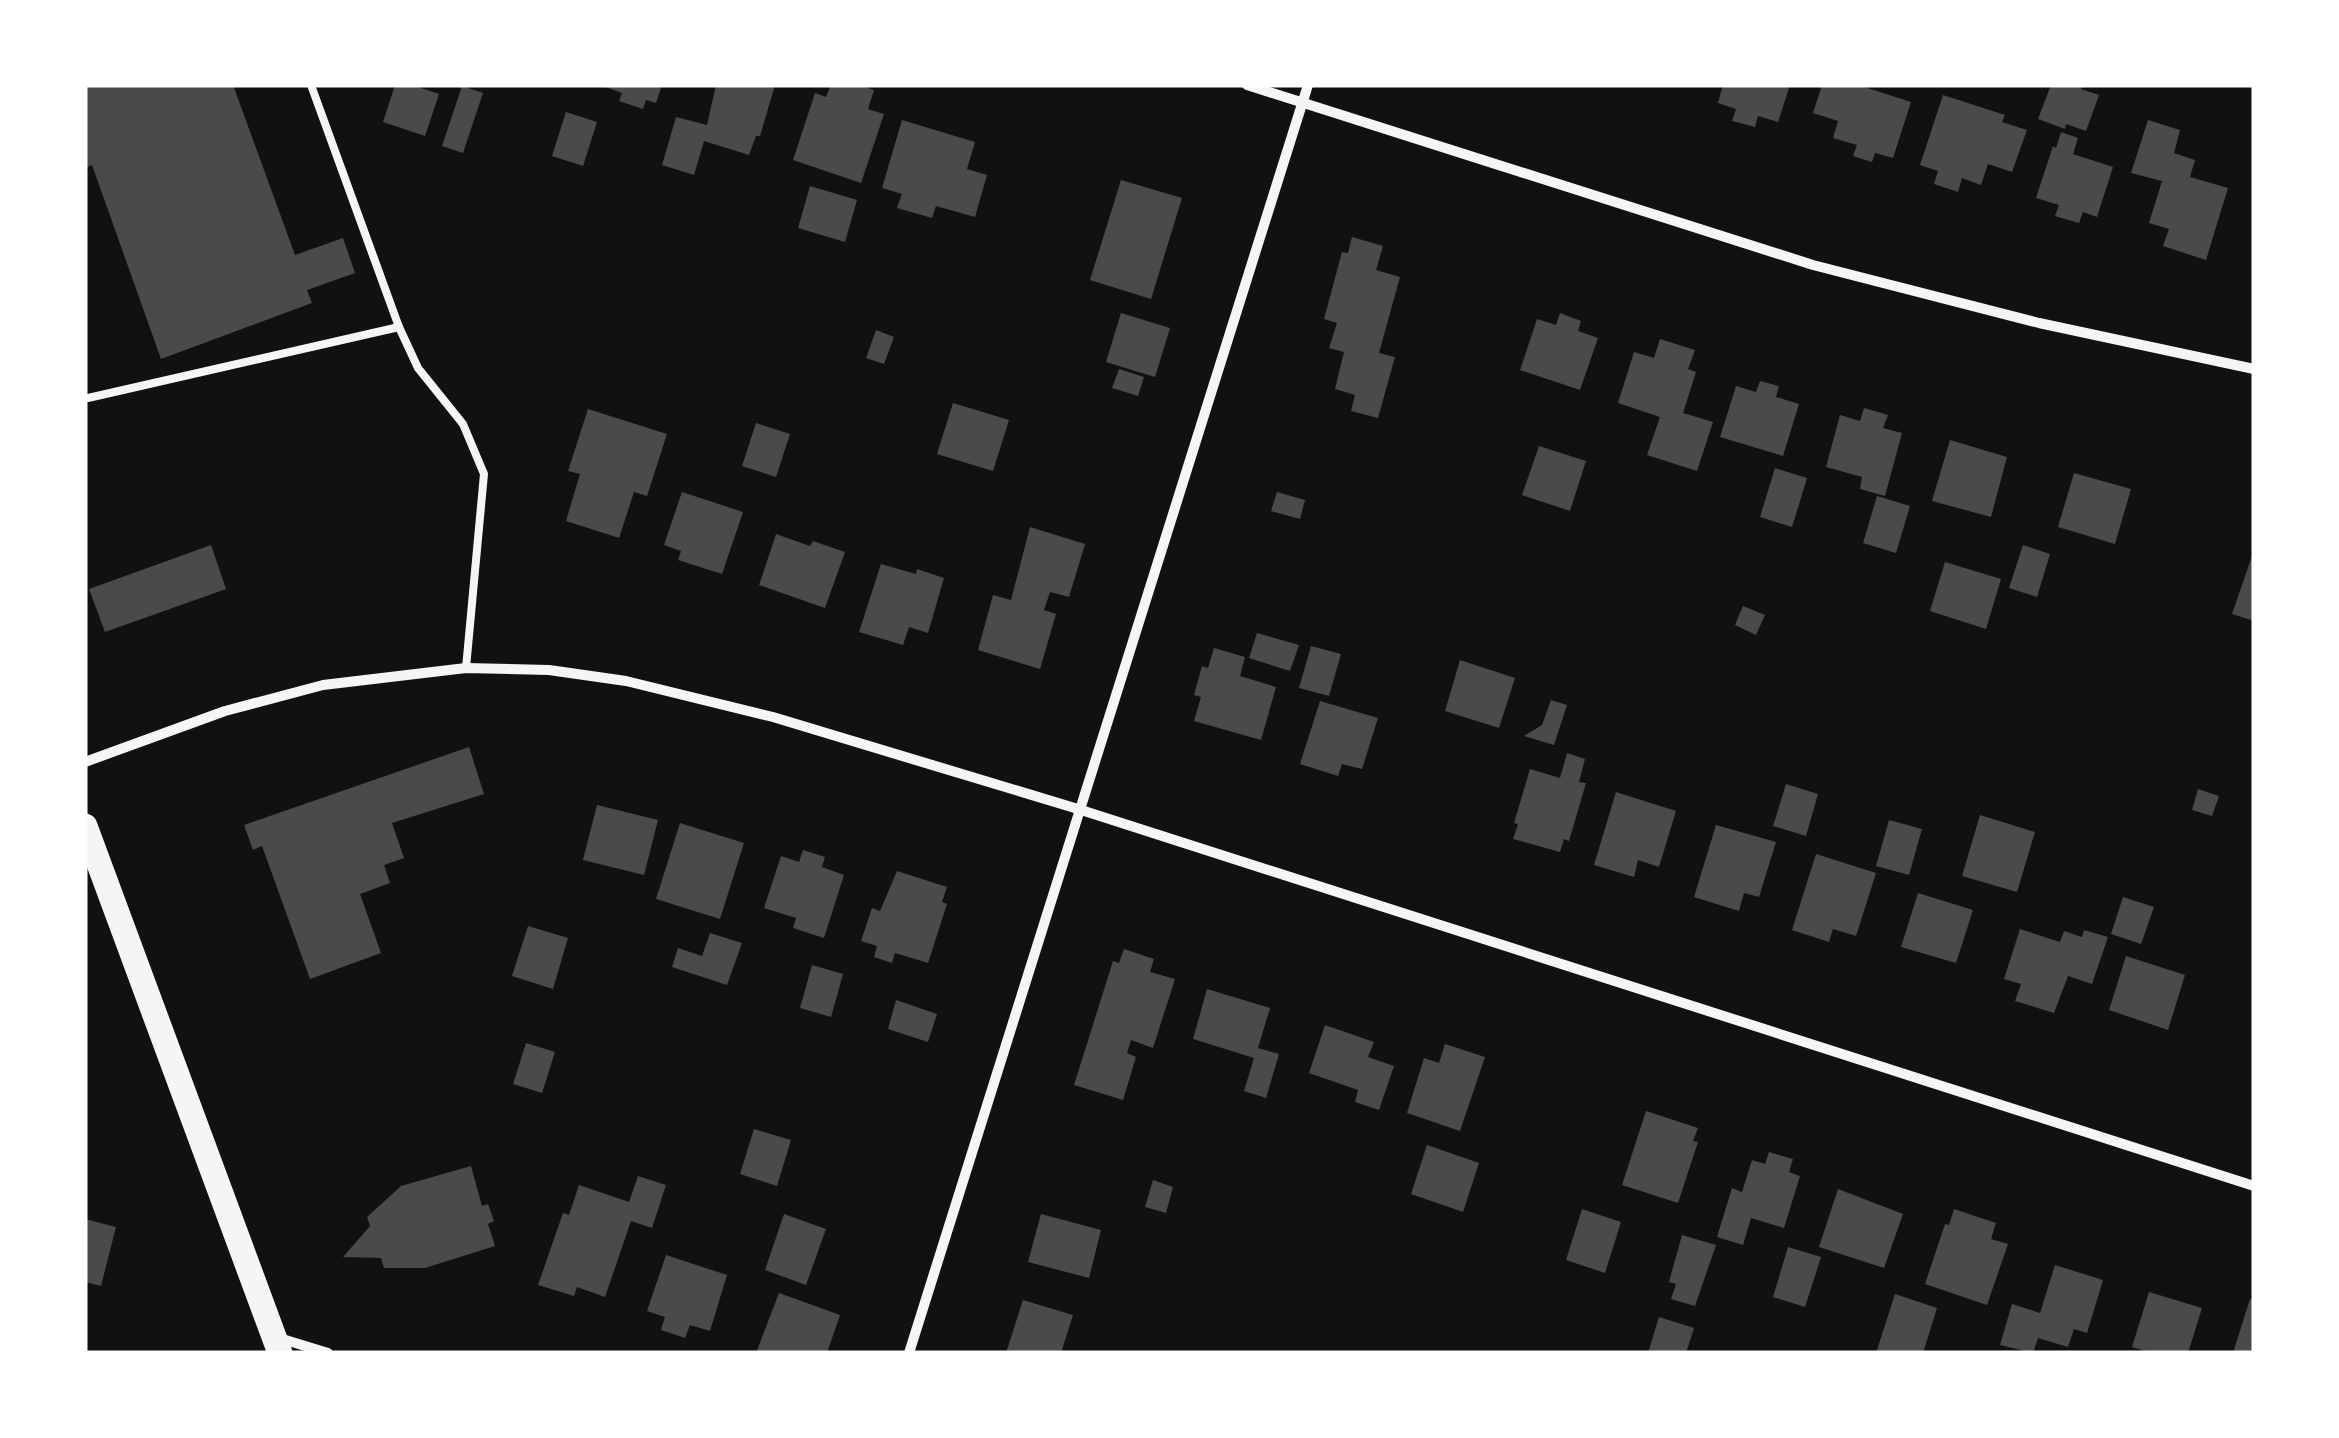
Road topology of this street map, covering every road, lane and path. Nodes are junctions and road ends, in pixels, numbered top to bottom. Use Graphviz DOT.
graph roads {
  1 [pos="311,85"];
  2 [pos="1247,85"];
  3 [pos="1308,85"];
  4 [pos="1302,103"];
  5 [pos="399,328"];
  6 [pos="2254,370"];
  7 [pos="86,395"];
  8 [pos="466,668"];
  9 [pos="85,762"];
  10 [pos="1078,809"];
  11 [pos="85,826"];
  12 [pos="2254,1186"];
  13 [pos="276,1344"];
  14 [pos="328,1353"];
  15 [pos="909,1353"];
  1 -- 5 [label="lane"];
  2 -- 4 [label="street"];
  3 -- 4 [label="street"];
  4 -- 6 [label="street"];
  4 -- 10 [label="street"];
  5 -- 7 [label="lane"];
  5 -- 8 [label="lane"];
  8 -- 9 [label="street"];
  8 -- 10 [label="street"];
  10 -- 12 [label="street"];
  10 -- 15 [label="street"];
  11 -- 13 [label="main road"];
  13 -- 14 [label="street"];
}
